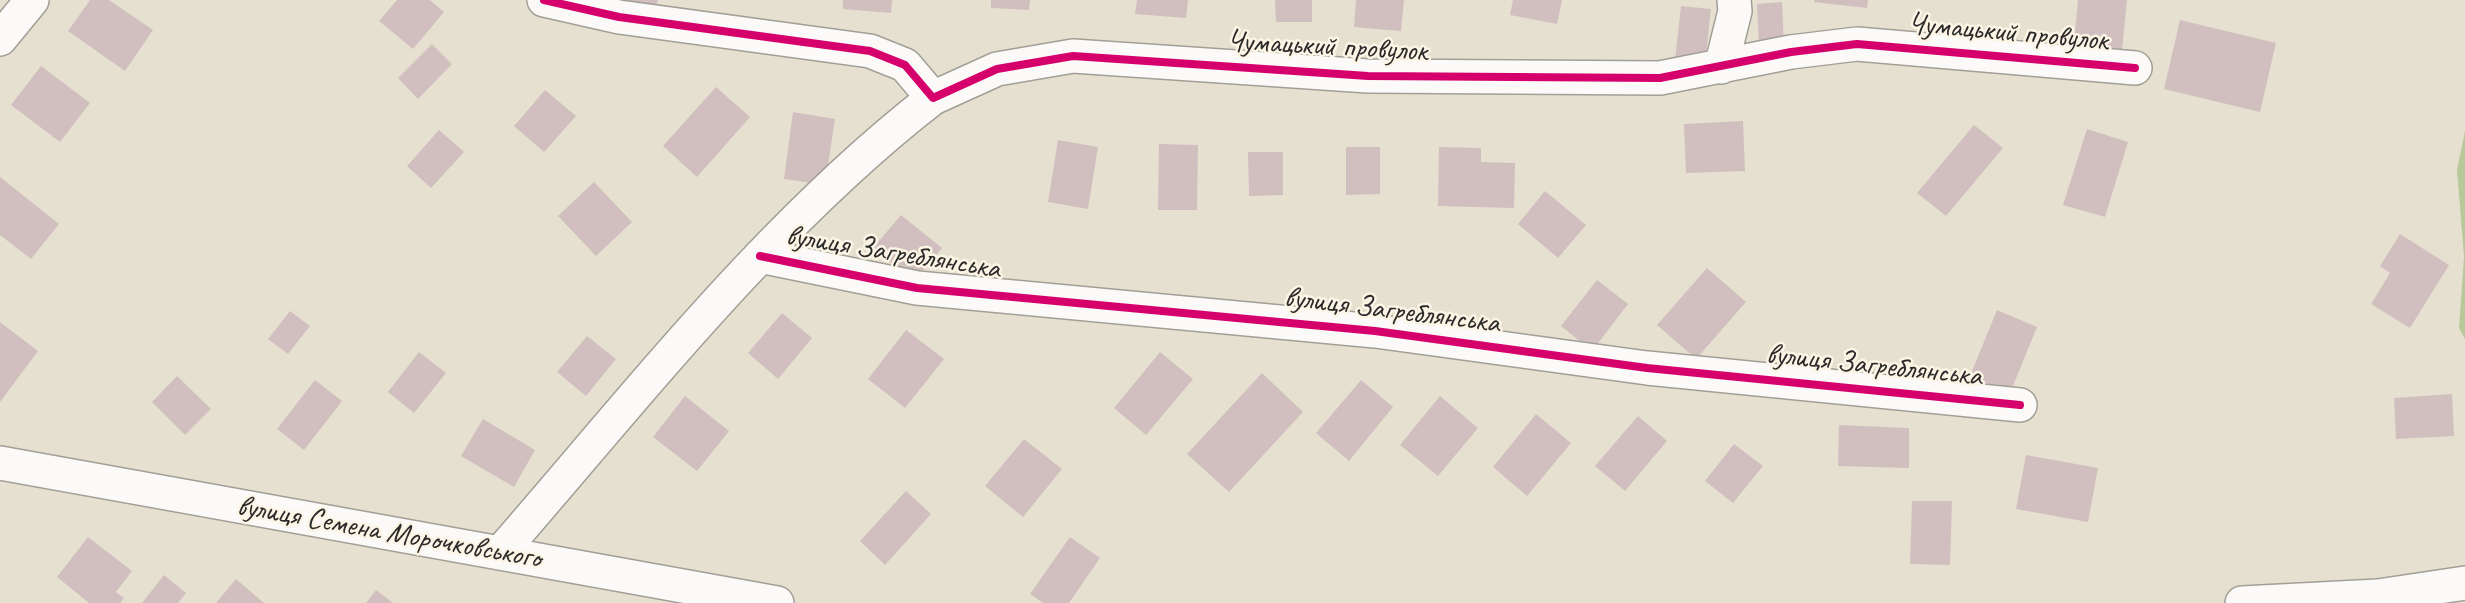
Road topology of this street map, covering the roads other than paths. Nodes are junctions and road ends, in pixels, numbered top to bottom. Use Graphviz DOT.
graph roads {
  1 [pos="32,0"];
  2 [pos="544,0"];
  3 [pos="1734,0"];
  4 [pos="0,39"];
  5 [pos="1721,67"];
  6 [pos="2135,68"];
  7 [pos="933,98"];
  8 [pos="760,256"];
  9 [pos="2020,405"];
  10 [pos="0,463"];
  11 [pos="500,553"];
  12 [pos="2465,583"];
  13 [pos="2379,600"];
  14 [pos="777,603"];
  15 [pos="2242,603"];
  1 -- 4 [label="street"];
  2 -- 7 [label="street"];
  3 -- 5 [label="street"];
  5 -- 6 [label="street, Чумацький провулок"];
  5 -- 7 [label="street, Чумацький провулок"];
  7 -- 8 [label="street, вулиця Загреблянська"];
  8 -- 9 [label="street, вулиця Загреблянська"];
  8 -- 11 [label="street, вулиця Загреблянська"];
  10 -- 11 [label="street, вулиця Семена Морочковського"];
  11 -- 14 [label="street, вулиця Семена Морочковського"];
  12 -- 13 [label="street"];
  13 -- 15 [label="street"];
}
